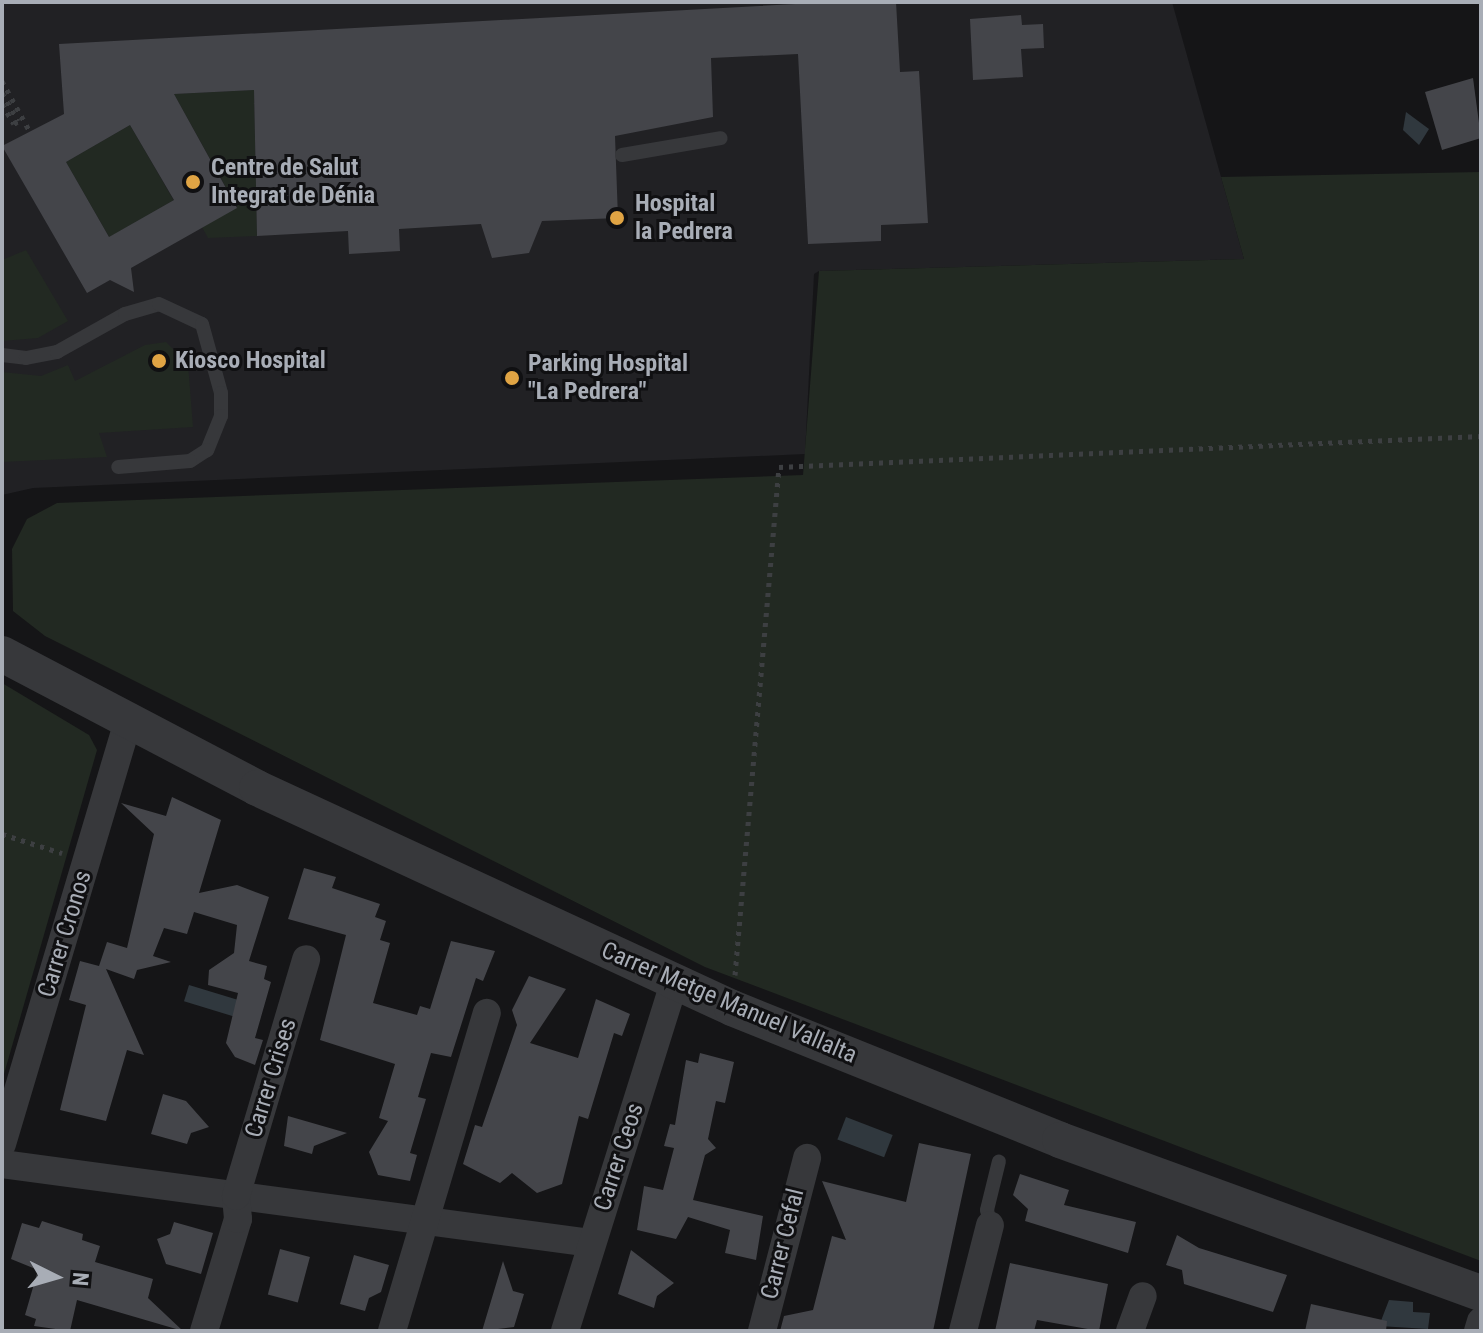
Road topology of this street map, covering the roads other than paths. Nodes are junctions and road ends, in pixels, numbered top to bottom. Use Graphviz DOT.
graph roads {
  1 [pos="721,138"];
  2 [pos="622,155"];
  3 [pos="2,355"];
  4 [pos="118,467"];
  5 [pos="2,654"];
  6 [pos="127,724"];
  7 [pos="306,959"];
  8 [pos="674,983"];
  9 [pos="487,1013"];
  10 [pos="2,1144"];
  11 [pos="807,1158"];
  12 [pos="999,1161"];
  13 [pos="2,1164"];
  14 [pos="236,1196"];
  15 [pos="425,1221"];
  16 [pos="990,1225"];
  17 [pos="592,1243"];
  18 [pos="1481,1293"];
  19 [pos="1143,1296"];
  20 [pos="1481,1321"];
  21 [pos="204,1331"];
  22 [pos="392,1331"];
  23 [pos="565,1331"];
  24 [pos="762,1331"];
  25 [pos="963,1331"];
  26 [pos="1130,1331"];
  27 [pos="1478,1331"];
  1 -- 2 [label="lane"];
  3 -- 4 [label="lane"];
  5 -- 6 [label="street, Carrer Metge Manuel Vallalta"];
  6 -- 8 [label="street, Carrer Metge Manuel Vallalta"];
  6 -- 10 [label="street, Carrer Cronos"];
  7 -- 14 [label="street, Carrer Crises"];
  8 -- 17 [label="street, Carrer Ceos"];
  8 -- 18 [label="street, Carrer Metge Manuel Vallalta"];
  9 -- 15 [label="street"];
  11 -- 24 [label="street, Carrer Cefal"];
  12 -- 16 [label="lane"];
  13 -- 14 [label="street"];
  14 -- 15 [label="street"];
  14 -- 21 [label="street, Carrer Crises"];
  15 -- 17 [label="street"];
  15 -- 22 [label="street"];
  16 -- 25 [label="street"];
  17 -- 23 [label="street, Carrer Ceos"];
  19 -- 26 [label="street"];
  20 -- 27 [label="street"];
}
